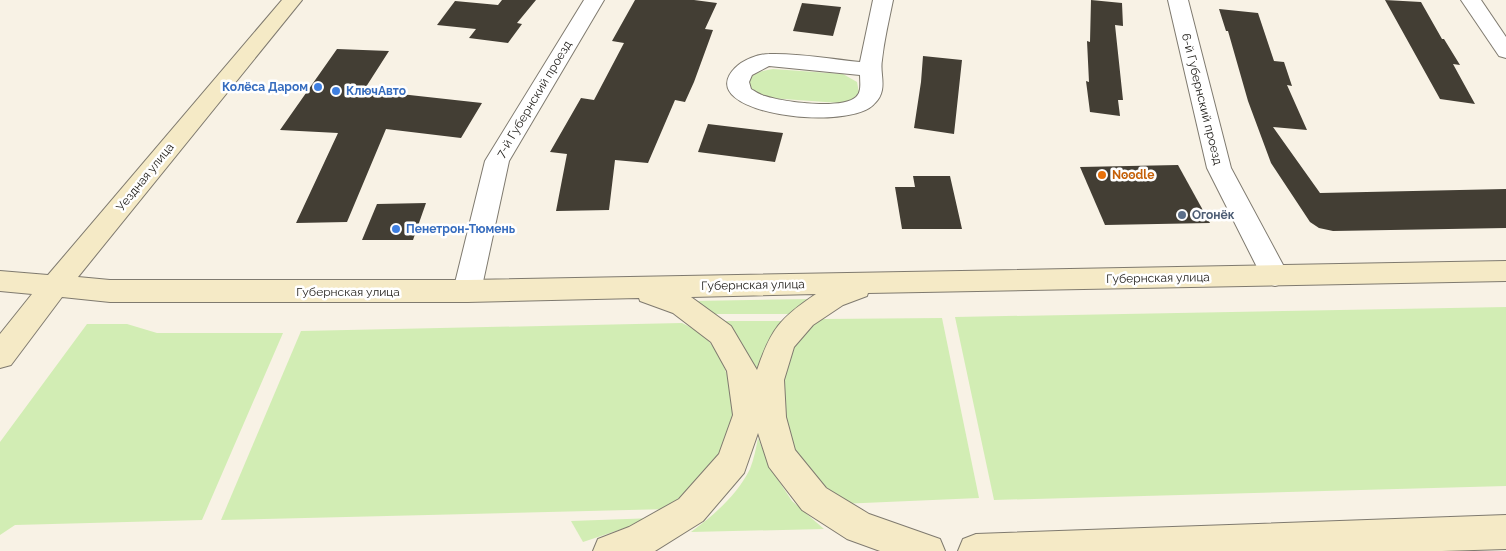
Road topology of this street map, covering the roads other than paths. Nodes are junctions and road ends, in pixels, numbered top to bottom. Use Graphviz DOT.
graph roads {
  1 [pos="292,0"];
  2 [pos="594,0"];
  3 [pos="883,0"];
  4 [pos="1178,0"];
  5 [pos="1471,0"];
  6 [pos="1505,49"];
  7 [pos="870,68"];
  8 [pos="1506,271"];
  9 [pos="1275,276"];
  10 [pos="0,280"];
  11 [pos="875,282"];
  12 [pos="54,287"];
  13 [pos="633,287"];
  14 [pos="467,291"];
  15 [pos="0,356"];
  16 [pos="1506,532"];
  17 [pos="611,551"];
  18 [pos="927,551"];
  19 [pos="976,551"];
  1 -- 12 [label="street, Уездная улица"];
  2 -- 14 [label="street, 7-й Губернский проезд"];
  3 -- 7 [label="street"];
  4 -- 9 [label="street, 6-й Губернский проезд"];
  5 -- 6 [label="street"];
  7 -- 7 [label="street"];
  8 -- 9 [label="street, Губернская улица"];
  9 -- 11 [label="street, Губернская улица"];
  10 -- 12 [label="street, Губернская улица"];
  11 -- 13 [label="street, Губернская улица"];
  11 -- 18 [label="street"];
  12 -- 14 [label="street, Губернская улица"];
  12 -- 15 [label="street, Уездная улица"];
  13 -- 14 [label="street, Губернская улица"];
  13 -- 17 [label="street"];
  16 -- 19 [label="street"];
}
